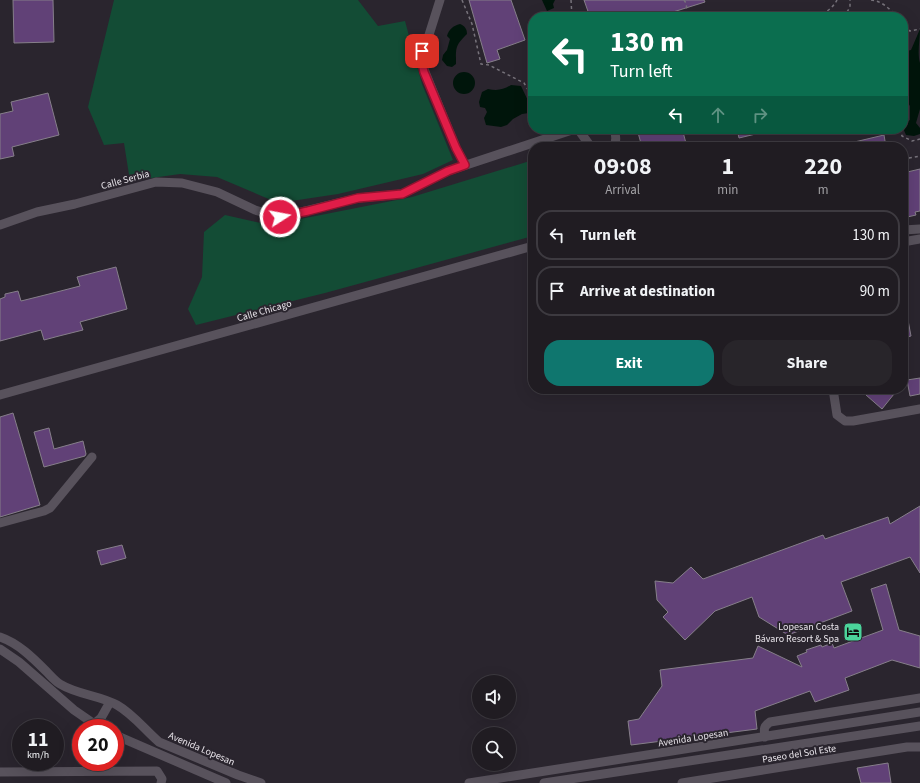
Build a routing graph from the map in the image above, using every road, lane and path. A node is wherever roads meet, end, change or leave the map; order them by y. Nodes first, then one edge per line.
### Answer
1 (440, 0) edge
2 (462, 0) edge
3 (571, 0) edge
4 (684, 0) edge
5 (837, 0) edge
6 (850, 0) edge
7 (871, 0) edge
8 (572, 12) edge
9 (687, 12) edge
10 (826, 12) edge
11 (847, 12) edge
12 (892, 12) edge
13 (920, 29) edge
14 (908, 30) edge
15 (528, 90) edge
16 (561, 134) edge
17 (581, 134) edge
18 (901, 134) edge
19 (920, 139) edge
20 (537, 142) edge
21 (587, 142) edge
22 (528, 145) edge
23 (920, 156) edge
24 (908, 158) edge
25 (465, 165) junction
26 (0, 225) edge
27 (920, 229) edge
28 (908, 230) edge
29 (920, 239) edge
30 (908, 241) edge
31 (528, 247) edge
32 (834, 394) edge
33 (0, 395) edge
34 (920, 409) edge
35 (92, 457) dead end
36 (0, 524) edge
37 (0, 637) edge
38 (0, 649) edge
39 (920, 698) edge
40 (110, 702) junction
41 (867, 707) junction
42 (920, 712) edge
43 (87, 719) edge
44 (100, 719) edge
45 (870, 720) junction
46 (920, 726) edge
47 (765, 737) junction
48 (124, 739) edge
49 (920, 747) edge
50 (0, 772) edge
51 (162, 783) edge
52 (226, 783) edge
53 (261, 783) edge
54 (469, 783) edge
55 (544, 783) edge
56 (682, 783) edge

1 - 25 street
2 - 15 path
3 - 8 path
4 - 9 path
5 - 10 path
6 - 11 path
7 - 12 path
13 - 14 path
16 - 20 street, Calle Serbia
17 - 21 street
18 - 19 path
22 - 25 street, Calle Serbia
23 - 24 path
25 - 26 street, Calle Serbia
27 - 28 street
29 - 30 street
31 - 33 street, Calle Chicago
32 - 34 street
35 - 36 street
37 - 40 street, Avenida Lopesan
38 - 43 street
39 - 41 street
40 - 44 street
40 - 53 street, Avenida Lopesan
41 - 45 street
41 - 47 street
42 - 45 street, Avenida Lopesan
45 - 47 street, Avenida Lopesan
46 - 55 street
47 - 54 street, Avenida Lopesan
48 - 52 street
49 - 56 street, Paseo del Sol Este
50 - 51 street

